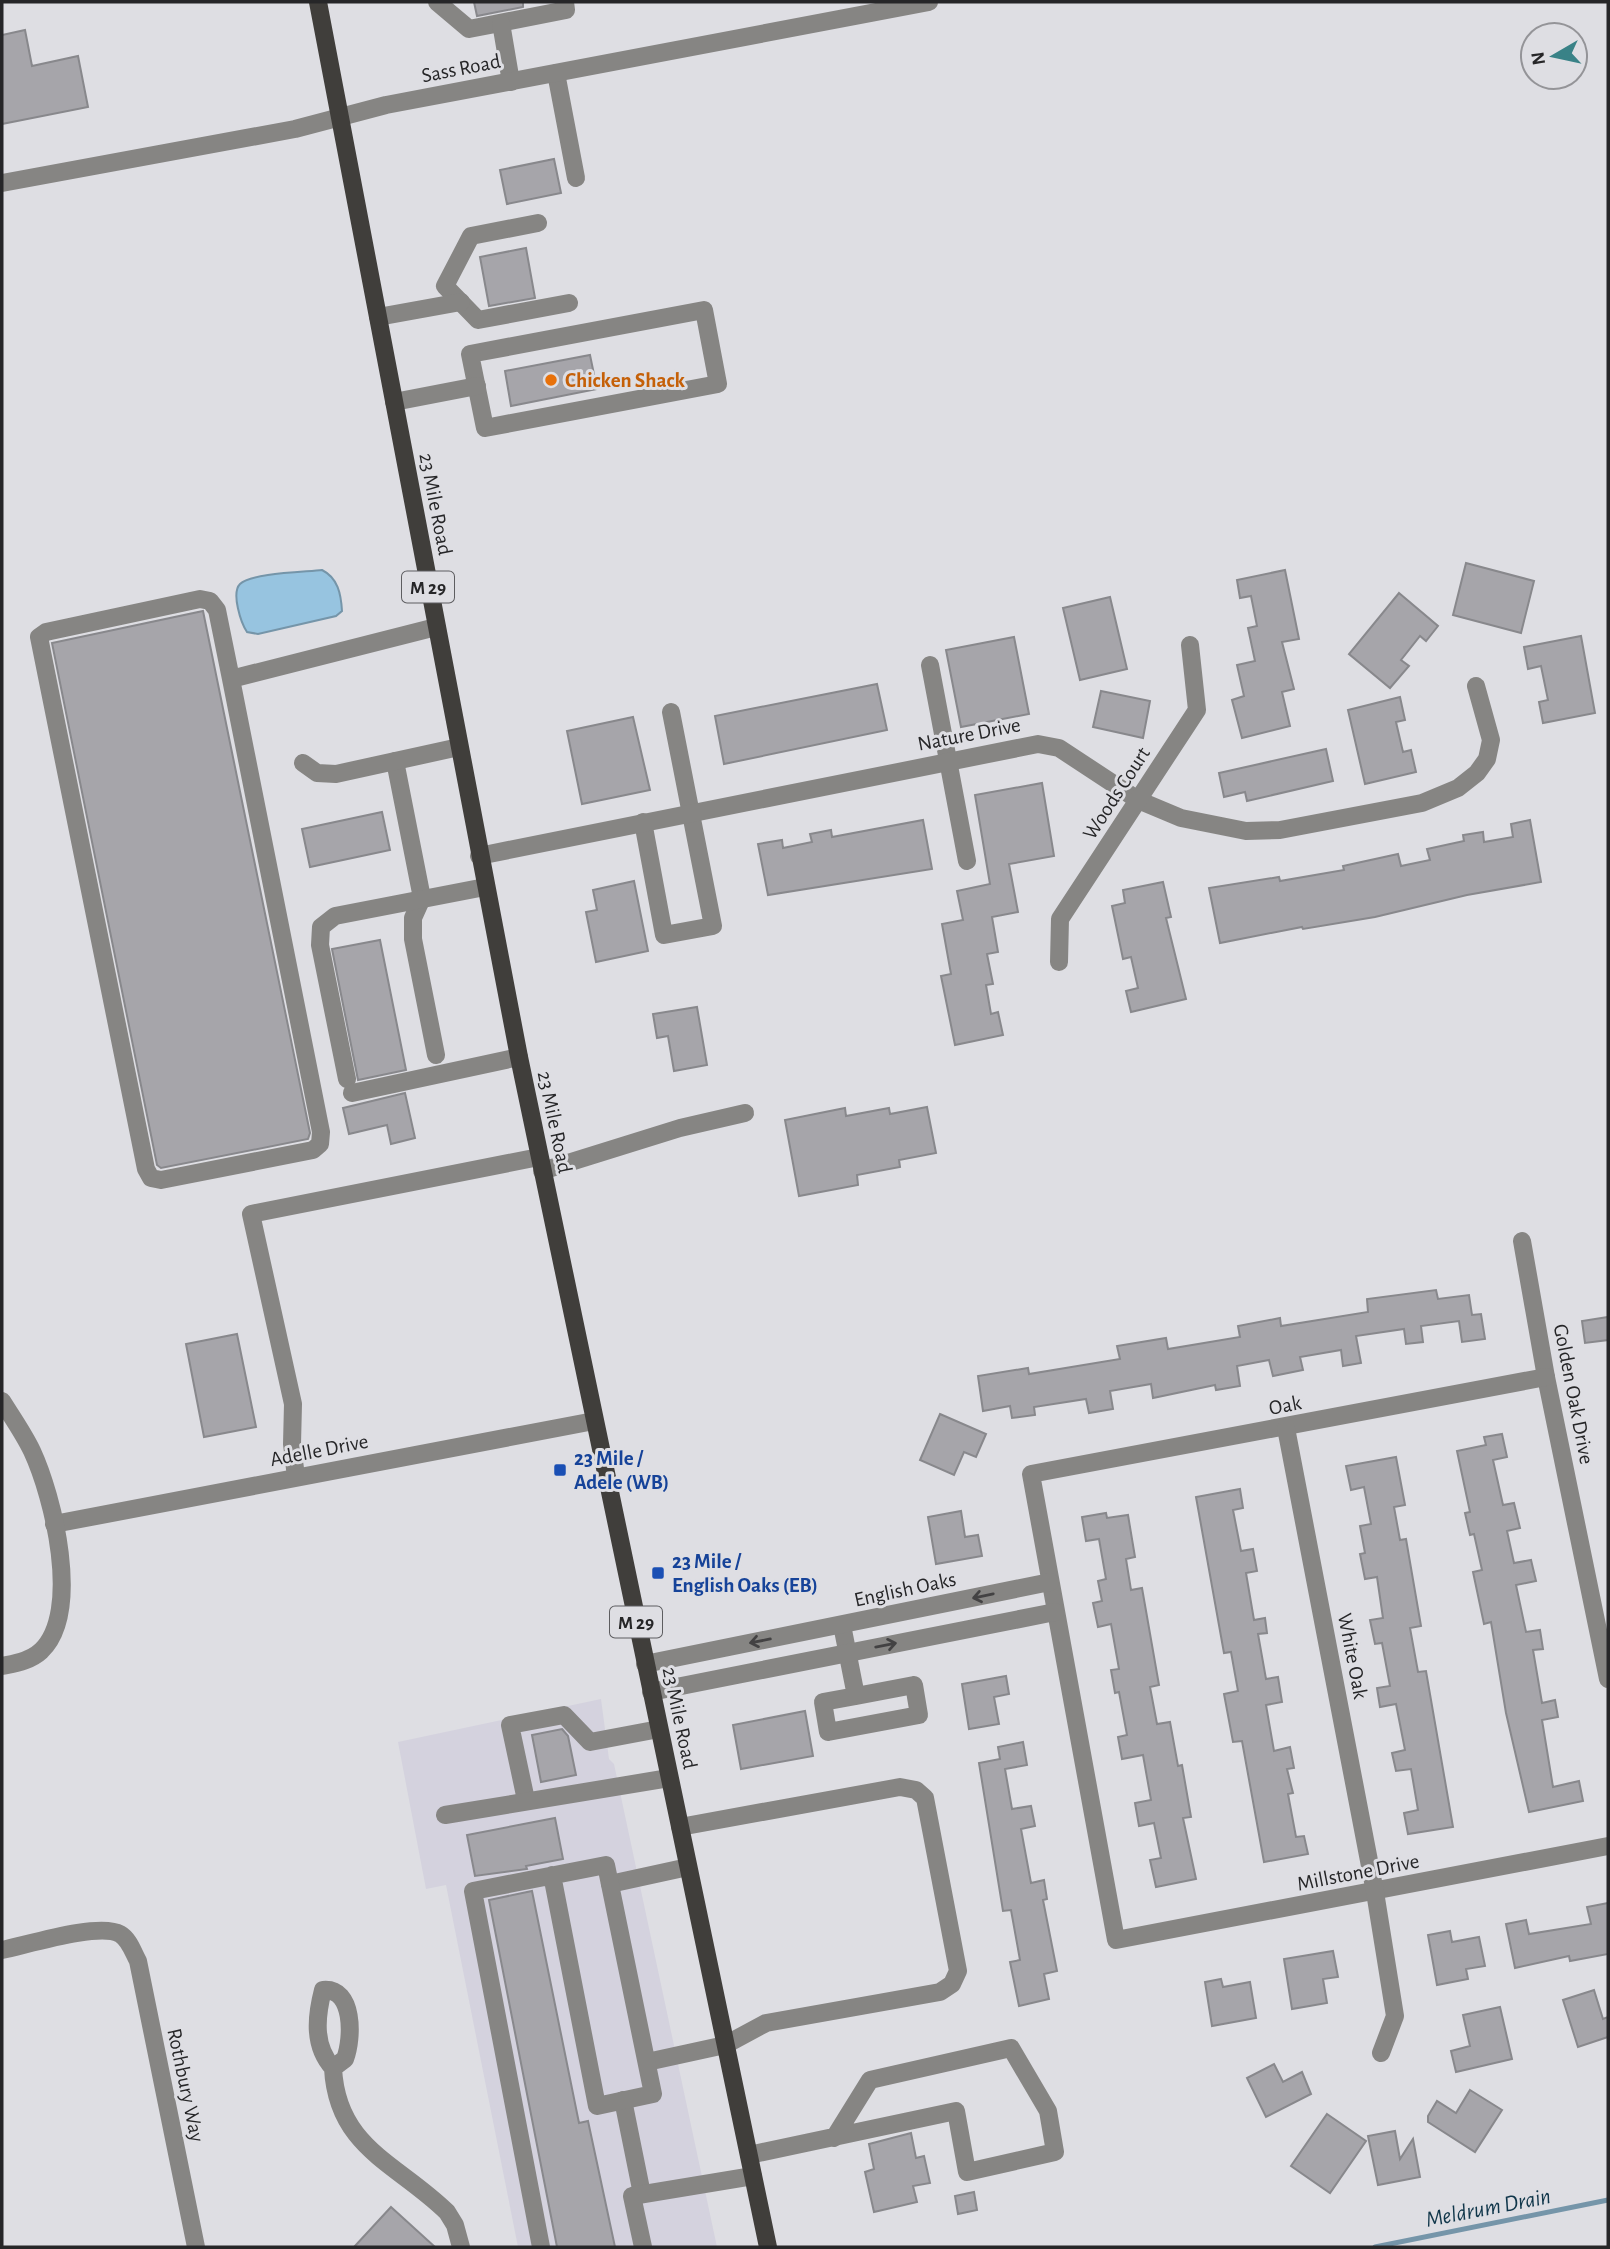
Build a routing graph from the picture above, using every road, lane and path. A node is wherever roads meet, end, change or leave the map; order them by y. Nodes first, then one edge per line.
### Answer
1 (318, 2) edge
2 (437, 2) edge
3 (565, 2) edge
4 (929, 2) edge
5 (501, 23) junction
6 (556, 73) junction
7 (511, 82) junction
8 (340, 118) junction
9 (576, 178) dead end
10 (2, 183) edge
11 (538, 223) dead end
12 (461, 302) junction
13 (569, 303) dead end
14 (378, 317) junction
15 (477, 386) junction
16 (394, 402) junction
17 (436, 627) junction
18 (1190, 645) dead end
19 (930, 665) dead end
20 (231, 679) junction
21 (1476, 686) dead end
22 (671, 712) dead end
23 (459, 747) junction
24 (396, 761) junction
25 (948, 761) junction
26 (303, 763) dead end
27 (1138, 800) junction
28 (692, 814) junction
29 (643, 822) junction
30 (479, 856) junction
31 (967, 861) dead end
32 (485, 887) junction
33 (422, 898) junction
34 (1059, 962) dead end
35 (436, 1055) dead end
36 (519, 1057) junction
37 (745, 1113) dead end
38 (541, 1164) junction
39 (1522, 1241) dead end
40 (1546, 1377) junction
41 (2, 1401) edge
42 (594, 1421) junction
43 (1286, 1428) junction
44 (296, 1477) junction
45 (54, 1524) junction
46 (1050, 1582) junction
47 (1055, 1612) junction
48 (842, 1625) junction
49 (848, 1653) junction
50 (645, 1664) junction
51 (2, 1665) edge
52 (1608, 1679) edge
53 (651, 1692) junction
54 (856, 1696) junction
55 (659, 1729) junction
56 (669, 1778) junction
57 (526, 1800) junction
58 (445, 1815) dead end
59 (680, 1826) junction
60 (1608, 1846) edge
61 (688, 1867) junction
62 (552, 1875) junction
63 (610, 1884) junction
64 (1375, 1892) junction
65 (2, 1950) edge
66 (725, 2045) junction
67 (1381, 2053) dead end
68 (647, 2063) junction
69 (333, 2068) junction
70 (623, 2100) junction
71 (834, 2137) junction
72 (749, 2155) junction
73 (753, 2176) junction
74 (642, 2194) junction
75 (196, 2247) edge
76 (461, 2247) edge
77 (541, 2247) edge
78 (643, 2247) edge
79 (768, 2247) edge

1 - 8 main road, 23 Mile Road / M 29
2 - 5 street
3 - 5 street
4 - 6 street, Sass Road
5 - 7 street
6 - 7 street, Sass Road
6 - 9 street
7 - 8 street, Sass Road
8 - 10 street, Sass Road
8 - 14 main road, 23 Mile Road / M 29
11 - 12 street
12 - 13 street
12 - 14 street
14 - 16 main road, 23 Mile Road / M 29
15 - 15 street
15 - 16 street
16 - 17 main road, 23 Mile Road / M 29
17 - 20 street
17 - 23 main road, 23 Mile Road / M 29
18 - 27 street, Woods Court
19 - 25 street
20 - 20 street
21 - 27 street, Nature Drive
22 - 28 street
23 - 24 street
23 - 30 main road, 23 Mile Road / M 29
24 - 26 street
24 - 33 street
25 - 27 street, Nature Drive
25 - 28 street, Nature Drive
25 - 31 street
27 - 34 street, Woods Court
28 - 29 street, Nature Drive
28 - 29 street
29 - 30 street, Nature Drive
30 - 32 main road, 23 Mile Road / M 29
32 - 33 street
32 - 36 main road, 23 Mile Road / M 29
33 - 35 street
33 - 36 street
36 - 38 main road, 23 Mile Road / M 29
37 - 38 street
38 - 42 main road, 23 Mile Road / M 29
38 - 44 street
39 - 40 street, Golden Oak Drive
40 - 43 street, Oak
40 - 52 street, Golden Oak Drive
41 - 45 street
42 - 44 street, Adelle Drive
42 - 50 main road, 23 Mile Road / M 29
43 - 46 street, Oak
43 - 64 street, White Oak
44 - 45 street, Adelle Drive
45 - 51 street
46 - 47 street
46 -> 48 street, English Oaks
49 -> 47 street
47 - 64 street, Millstone Drive
48 - 49 street
48 -> 50 street, English Oaks
49 - 53 street
49 - 54 street
50 - 53 main road, 23 Mile Road / M 29
53 - 55 main road, 23 Mile Road / M 29
54 - 54 street
55 - 56 main road, 23 Mile Road / M 29
55 - 57 street
56 - 57 street
56 - 59 main road, 23 Mile Road / M 29
57 - 58 street
59 - 61 main road, 23 Mile Road / M 29
59 - 66 street
60 - 64 street, Millstone Drive
61 - 63 street
61 - 66 main road, 23 Mile Road / M 29
62 - 63 street
62 - 70 street
62 - 77 street
63 - 68 street
64 - 67 street, White Oak
65 - 75 street, Rothbury Way
66 - 68 street
66 - 72 main road, 23 Mile Road / M 29
68 - 70 street
69 - 69 street
69 - 76 street
70 - 74 street
71 - 71 street
71 - 72 street
72 - 73 main road, 23 Mile Road / M 29
73 - 74 street
73 - 79 main road, 23 Mile Road / M 29
74 - 78 street

